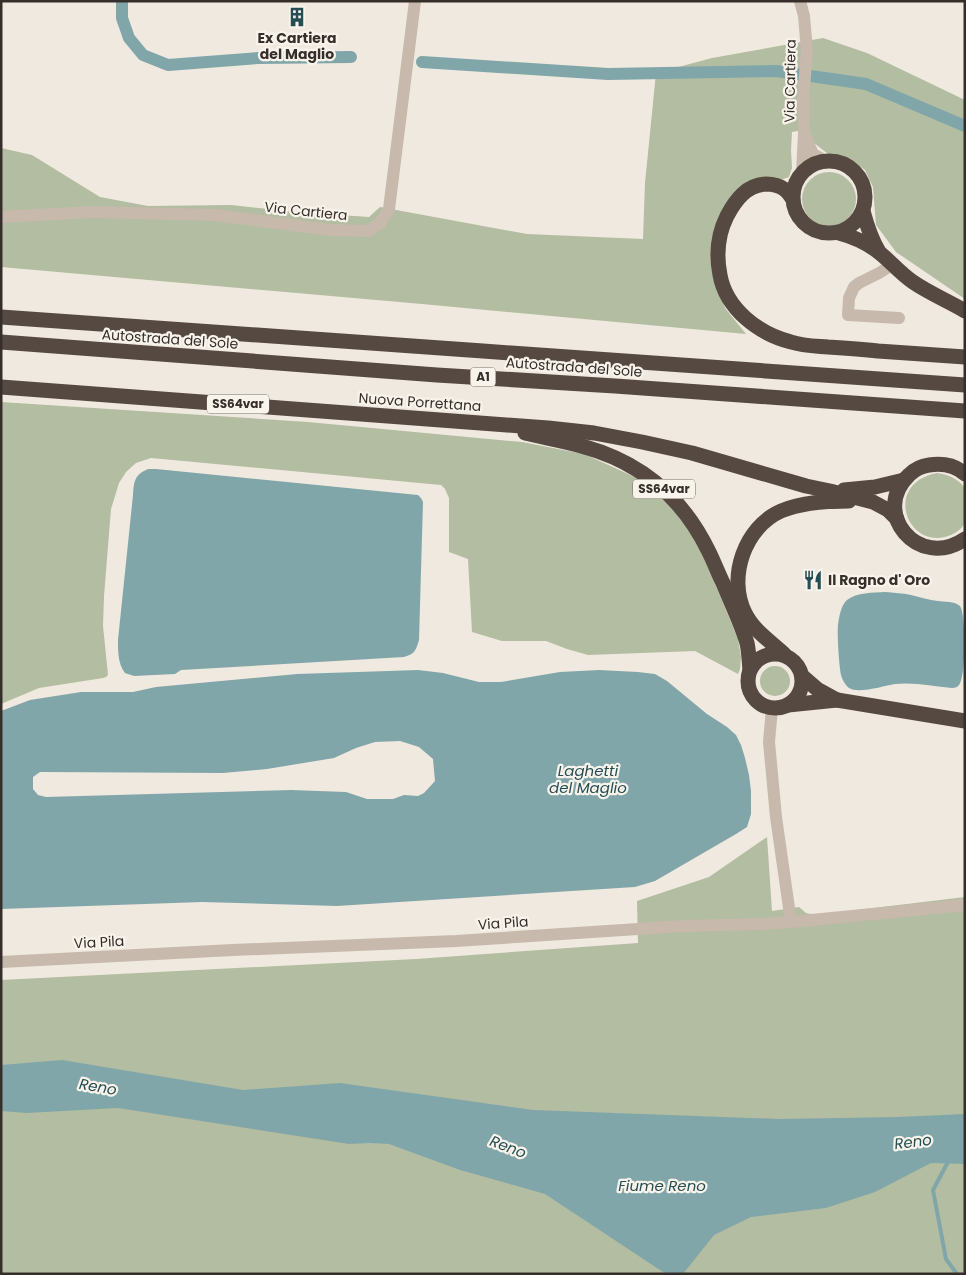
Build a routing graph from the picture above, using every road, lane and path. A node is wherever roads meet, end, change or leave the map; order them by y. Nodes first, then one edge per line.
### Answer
1 (415, 1) edge
2 (800, 1) edge
3 (804, 133) junction
4 (826, 161) junction
5 (802, 173) junction
6 (792, 198) junction
7 (863, 211) junction
8 (1, 217) edge
9 (839, 233) junction
10 (880, 253) junction
11 (892, 265) junction
12 (965, 310) edge
13 (1, 317) edge
14 (899, 318) dead end
15 (1, 342) edge
16 (965, 358) edge
17 (965, 385) edge
18 (1, 387) edge
19 (965, 411) edge
20 (475, 422) junction
21 (965, 474) edge
22 (904, 480) junction
23 (830, 491) junction
24 (873, 502) junction
25 (897, 519) junction
26 (965, 539) edge
27 (784, 654) junction
28 (750, 670) junction
29 (802, 676) junction
30 (836, 700) junction
31 (788, 705) junction
32 (772, 708) junction
33 (965, 721) edge
34 (965, 905) edge
35 (792, 922) junction
36 (1, 962) edge

1 - 8 street, Via Cartiera
2 - 3 street, Via Cartiera
3 - 4 street, Via Cartiera
3 - 5 street, Via Cartiera
4 - 5 highway
4 - 7 highway
5 - 6 highway
6 - 9 highway
6 - 16 highway
7 - 9 highway
7 - 10 highway
9 - 10 highway
10 - 11 highway
11 - 12 highway
11 - 14 street
13 - 17 highway, Autostrada del Sole / A1
15 - 19 highway, Autostrada del Sole / A1
18 - 20 highway, Nuova Porrettana / SS64var
20 - 23 highway, Nuova Porrettana / SS64var
20 - 28 highway, SS64var
21 - 22 highway, SS64var
22 - 23 highway, SS64var
22 - 25 highway
23 - 24 highway
24 - 25 highway
24 - 27 highway
25 - 26 highway
27 - 28 highway
27 - 29 highway
28 - 32 highway, SS64var
29 - 30 highway
29 - 31 highway
30 - 31 highway
30 - 33 highway
31 - 32 highway
32 - 35 street
34 - 35 street, Via Pila
35 - 36 street, Via Pila

